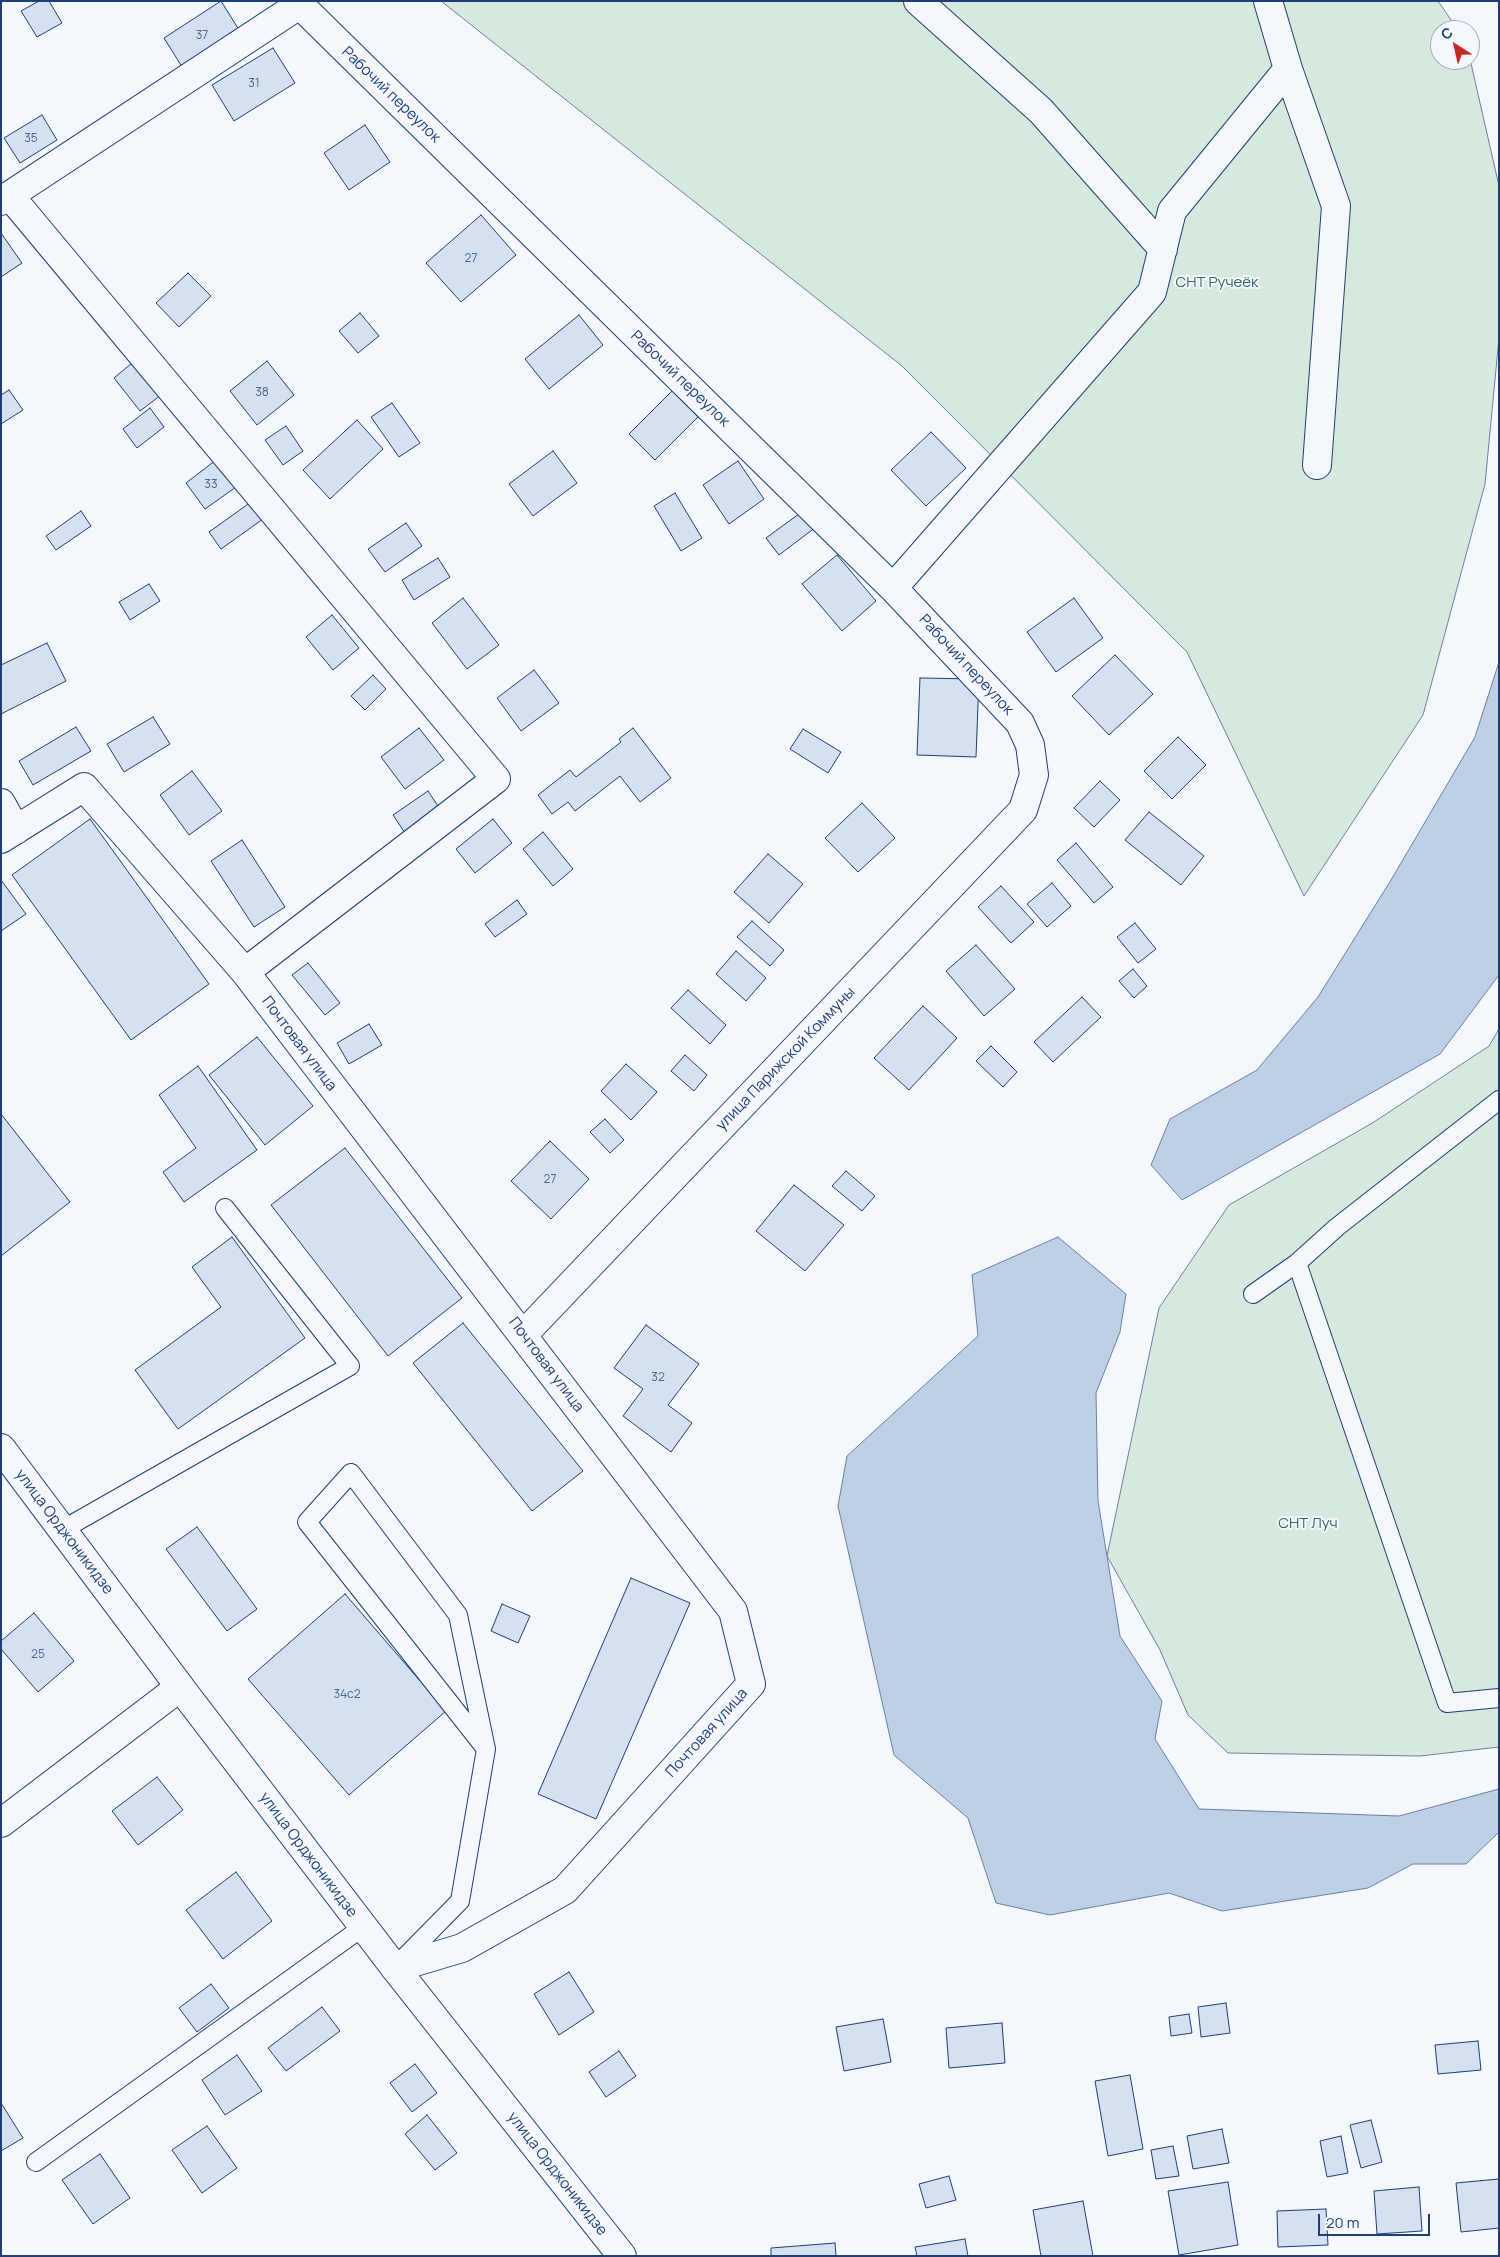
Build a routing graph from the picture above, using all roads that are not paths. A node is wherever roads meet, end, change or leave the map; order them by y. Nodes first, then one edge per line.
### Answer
1 (918, 1) edge
2 (1268, 1) edge
3 (298, 3) edge
4 (1288, 69) junction
5 (6, 198) edge
6 (1163, 249) junction
7 (1317, 464) dead end
8 (893, 588) junction
9 (1034, 775) joint
10 (1, 803) edge
11 (9, 834) edge
12 (245, 972) junction
13 (1499, 1100) edge
14 (225, 1208) dead end
15 (1297, 1263) junction
16 (1253, 1294) dead end
17 (523, 1335) junction
18 (1, 1448) edge
19 (62, 1530) junction
20 (180, 1687) junction
21 (1499, 1698) edge
22 (486, 1749) junction
23 (1, 1823) edge
24 (363, 1927) junction
25 (394, 1968) junction
26 (36, 2162) dead end
27 (622, 2256) edge

1 - 6 street
2 - 4 street
3 - 5 street
3 - 8 street, Рабочий переулок
4 - 6 street
4 - 7 street
5 - 12 street
6 - 8 street
8 - 9 street, Рабочий переулок
9 - 17 street, улица Парижской Коммуны
10 - 11 street, Почтовая улица
11 - 12 street, Почтовая улица
12 - 17 street, Почтовая улица
13 - 15 lane
14 - 19 lane
15 - 16 lane
15 - 21 lane
17 - 25 street, Почтовая улица
18 - 19 street, улица Орджоникидзе
19 - 20 street, улица Орджоникидзе
20 - 23 street
20 - 24 street, улица Орджоникидзе
22 - 22 lane
22 - 25 lane
24 - 25 street, улица Орджоникидзе
24 - 26 lane
25 - 27 street, улица Орджоникидзе

